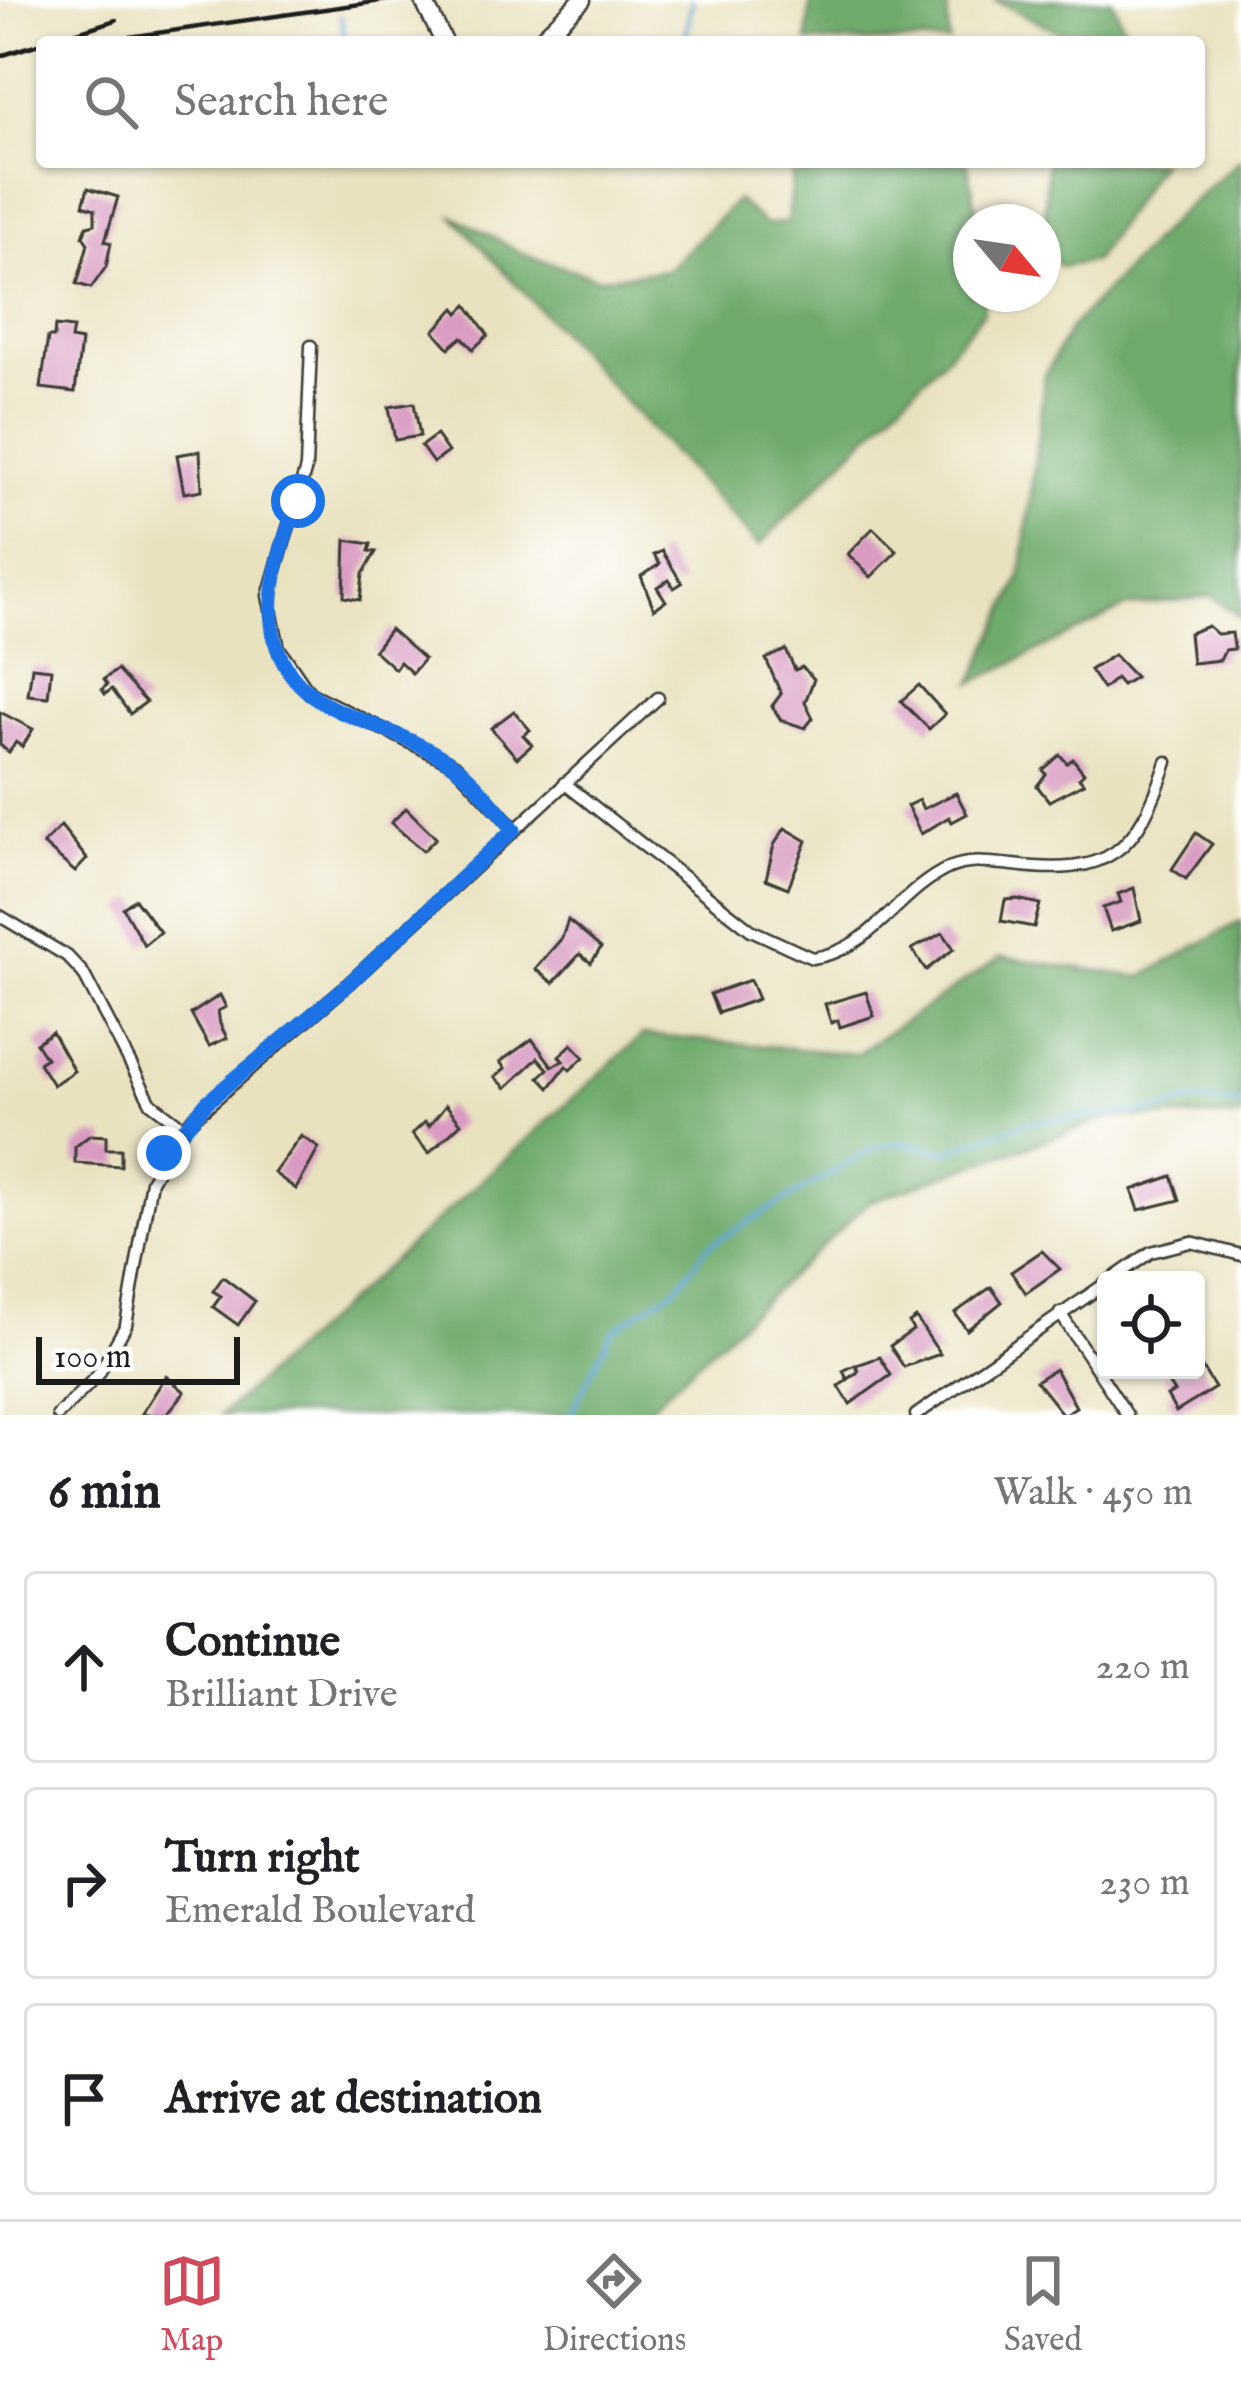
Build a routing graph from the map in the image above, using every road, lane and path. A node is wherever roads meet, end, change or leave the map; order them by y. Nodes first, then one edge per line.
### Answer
1 (424, 0) edge
2 (582, 0) edge
3 (442, 36) edge
4 (544, 36) edge
5 (311, 346) dead end
6 (658, 698) dead end
7 (1167, 761) dead end
8 (564, 783) junction
9 (514, 829) junction
10 (0, 916) edge
11 (183, 1127) junction
12 (1241, 1255) edge
13 (1060, 1313) junction
14 (58, 1415) edge
15 (916, 1415) edge
16 (1127, 1415) edge

1 - 3 street
2 - 4 street
5 - 9 street
6 - 8 street
7 - 8 street
8 - 9 street
9 - 11 street
10 - 11 street
11 - 14 street
12 - 13 street
13 - 15 street
13 - 16 street

